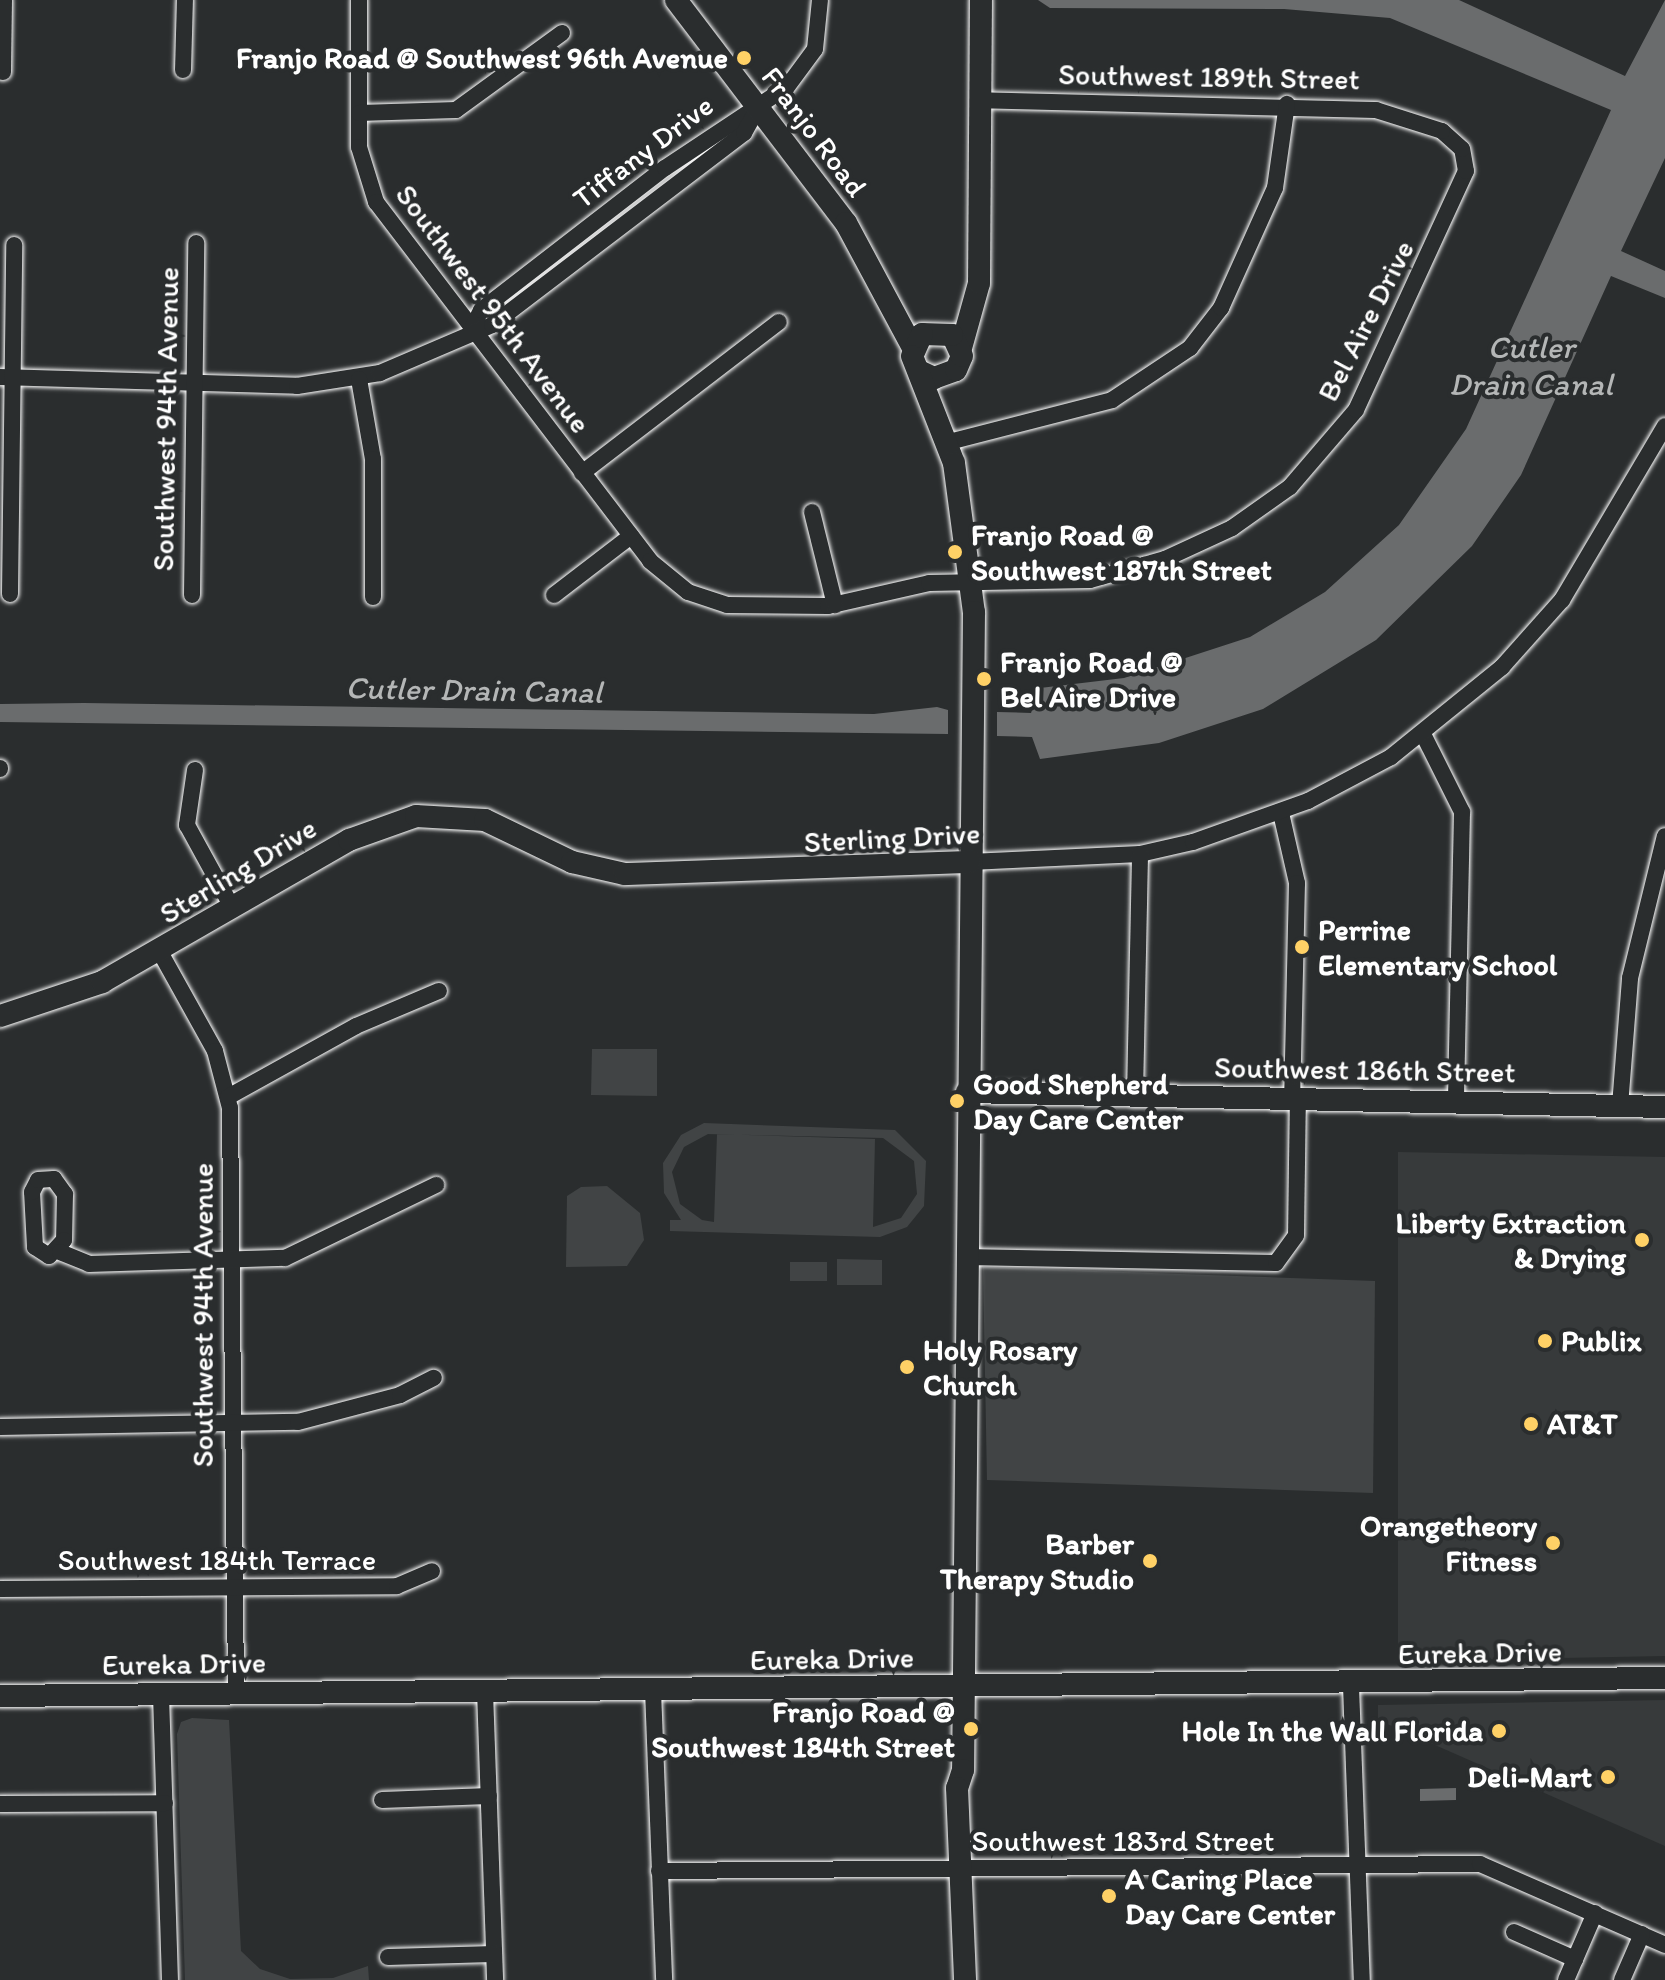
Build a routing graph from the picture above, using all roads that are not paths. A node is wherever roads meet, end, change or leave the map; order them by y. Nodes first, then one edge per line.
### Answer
1 (4, 0) edge
2 (185, 0) edge
3 (359, 0) edge
4 (676, 0) edge
5 (820, 0) edge
6 (981, 0) edge
7 (562, 33) dead end
8 (183, 70) dead end
9 (3, 72) dead end
10 (979, 100) junction
11 (1287, 104) junction
12 (758, 108) junction
13 (359, 113) junction
14 (1466, 161) joint
15 (196, 243) dead end
16 (14, 245) dead end
17 (895, 306) junction
18 (779, 322) dead end
19 (471, 330) junction
20 (945, 336) junction
21 (913, 348) junction
22 (919, 371) junction
23 (950, 375) junction
24 (6, 378) edge
25 (359, 379) junction
26 (194, 384) junction
27 (941, 415) junction
28 (1665, 426) edge
29 (949, 442) junction
30 (582, 473) junction
31 (812, 512) dead end
32 (631, 536) junction
33 (972, 582) junction
34 (10, 594) dead end
35 (192, 595) dead end
36 (554, 595) dead end
37 (373, 597) dead end
38 (835, 605) junction
39 (1424, 736) junction
40 (195, 770) dead end
41 (1281, 813) junction
42 (1665, 836) edge
43 (1140, 854) junction
44 (970, 862) junction
45 (233, 909) junction
46 (160, 952) junction
47 (439, 991) dead end
48 (0, 1016) edge
49 (967, 1092) junction
50 (1135, 1095) junction
51 (228, 1097) junction
52 (1295, 1098) junction
53 (1456, 1103) junction
54 (1620, 1106) junction
55 (1665, 1107) edge
56 (436, 1185) dead end
57 (60, 1252) dead end
58 (966, 1257) junction
59 (229, 1262) junction
60 (434, 1378) dead end
61 (231, 1425) junction
62 (0, 1427) edge
63 (432, 1571) dead end
64 (233, 1588) junction
65 (0, 1589) edge
66 (1665, 1678) edge
67 (1351, 1686) junction
68 (959, 1687) junction
69 (653, 1690) junction
70 (485, 1691) junction
71 (236, 1694) junction
72 (161, 1695) junction
73 (0, 1696) edge
74 (489, 1796) junction
75 (382, 1800) dead end
76 (165, 1803) junction
77 (0, 1804) edge
78 (1358, 1867) junction
79 (659, 1871) junction
80 (966, 1871) junction
81 (1595, 1913) junction
82 (1514, 1932) dead end
83 (1642, 1934) junction
84 (1665, 1945) edge
85 (494, 1954) junction
86 (388, 1957) dead end
87 (1575, 1959) junction
88 (170, 1980) edge
89 (495, 1980) edge
90 (664, 1980) edge
91 (965, 1980) edge
92 (978, 1980) edge
93 (1362, 1980) edge
94 (1566, 1980) edge
95 (1622, 1980) edge

1 - 9 street
2 - 8 street
3 - 13 street, Southwest 95th Avenue
4 - 12 street, Franjo Road
5 - 12 street, Tiffany Drive
6 - 10 street
7 - 13 street
10 - 11 street, Southwest 189th Street
10 - 20 street
11 - 14 street, Southwest 189th Street
11 - 29 street
12 - 17 street, Franjo Road
12 - 19 street, Tiffany Drive
13 - 19 street, Southwest 95th Avenue
14 - 33 street, Bel Aire Drive
15 - 26 street, Southwest 94th Avenue
16 - 24 street
17 - 20 street, Franjo Road
17 - 21 street, Franjo Road
18 - 30 street
19 - 25 street, Tiffany Drive
19 - 30 street, Southwest 95th Avenue
20 - 21 street
20 - 23 street
21 - 22 street, Franjo Road
22 - 23 street
22 - 27 street, Franjo Road
23 - 27 street
24 - 26 street, Tiffany Drive
24 - 34 street
25 - 26 street, Tiffany Drive
25 - 37 street
26 - 35 street, Southwest 94th Avenue
27 - 29 street, Franjo Road
28 - 39 street, Sterling Drive
29 - 33 street, Franjo Road
30 - 32 street, Southwest 95th Avenue
31 - 38 street
32 - 36 street
32 - 38 street, Southwest 95th Avenue
33 - 38 street, Bel Aire Drive
33 - 44 street, Franjo Road
39 - 41 street, Sterling Drive
39 - 53 street
40 - 45 street
41 - 43 street, Sterling Drive
41 - 52 street
42 - 54 street
43 - 44 street, Sterling Drive
43 - 50 street
44 - 45 street, Sterling Drive
44 - 49 street, Franjo Road
45 - 46 street, Sterling Drive
46 - 48 street, Sterling Drive
46 - 51 street, Southwest 94th Avenue
47 - 51 street
49 - 50 street, Southwest 186th Street
49 - 58 street, Franjo Road
50 - 52 street, Southwest 186th Street
51 - 59 street, Southwest 94th Avenue
52 - 53 street, Southwest 186th Street
52 - 58 street
53 - 54 street, Southwest 186th Street
54 - 55 street, Southwest 186th Street
56 - 59 street
57 - 59 street
58 - 68 street, Franjo Road
59 - 61 street, Southwest 94th Avenue
60 - 61 street
61 - 62 street
61 - 64 street, Southwest 94th Avenue
63 - 64 street, Southwest 184th Terrace
64 - 65 street, Southwest 184th Terrace
64 - 71 street, Southwest 94th Avenue
66 - 67 street, Eureka Drive
67 - 68 street, Eureka Drive
67 - 78 street
68 - 69 street, Eureka Drive
68 - 80 street, Franjo Road
69 - 70 street, Eureka Drive
69 - 79 street
70 - 71 street, Eureka Drive
70 - 74 street
71 - 72 street, Eureka Drive
72 - 73 street, Eureka Drive
72 - 76 street
74 - 75 street
74 - 85 street
76 - 77 street
76 - 88 street
78 - 80 street, Southwest 183rd Street
78 - 81 street, Southwest 183rd Street
78 - 93 street
79 - 80 street, Southwest 183rd Street
79 - 90 street
80 - 91 street
80 - 92 street
81 - 83 street, Southwest 183rd Street
81 - 87 street
82 - 87 street
83 - 84 street, Southwest 183rd Street
83 - 95 street
85 - 86 street
85 - 89 street
87 - 94 street

